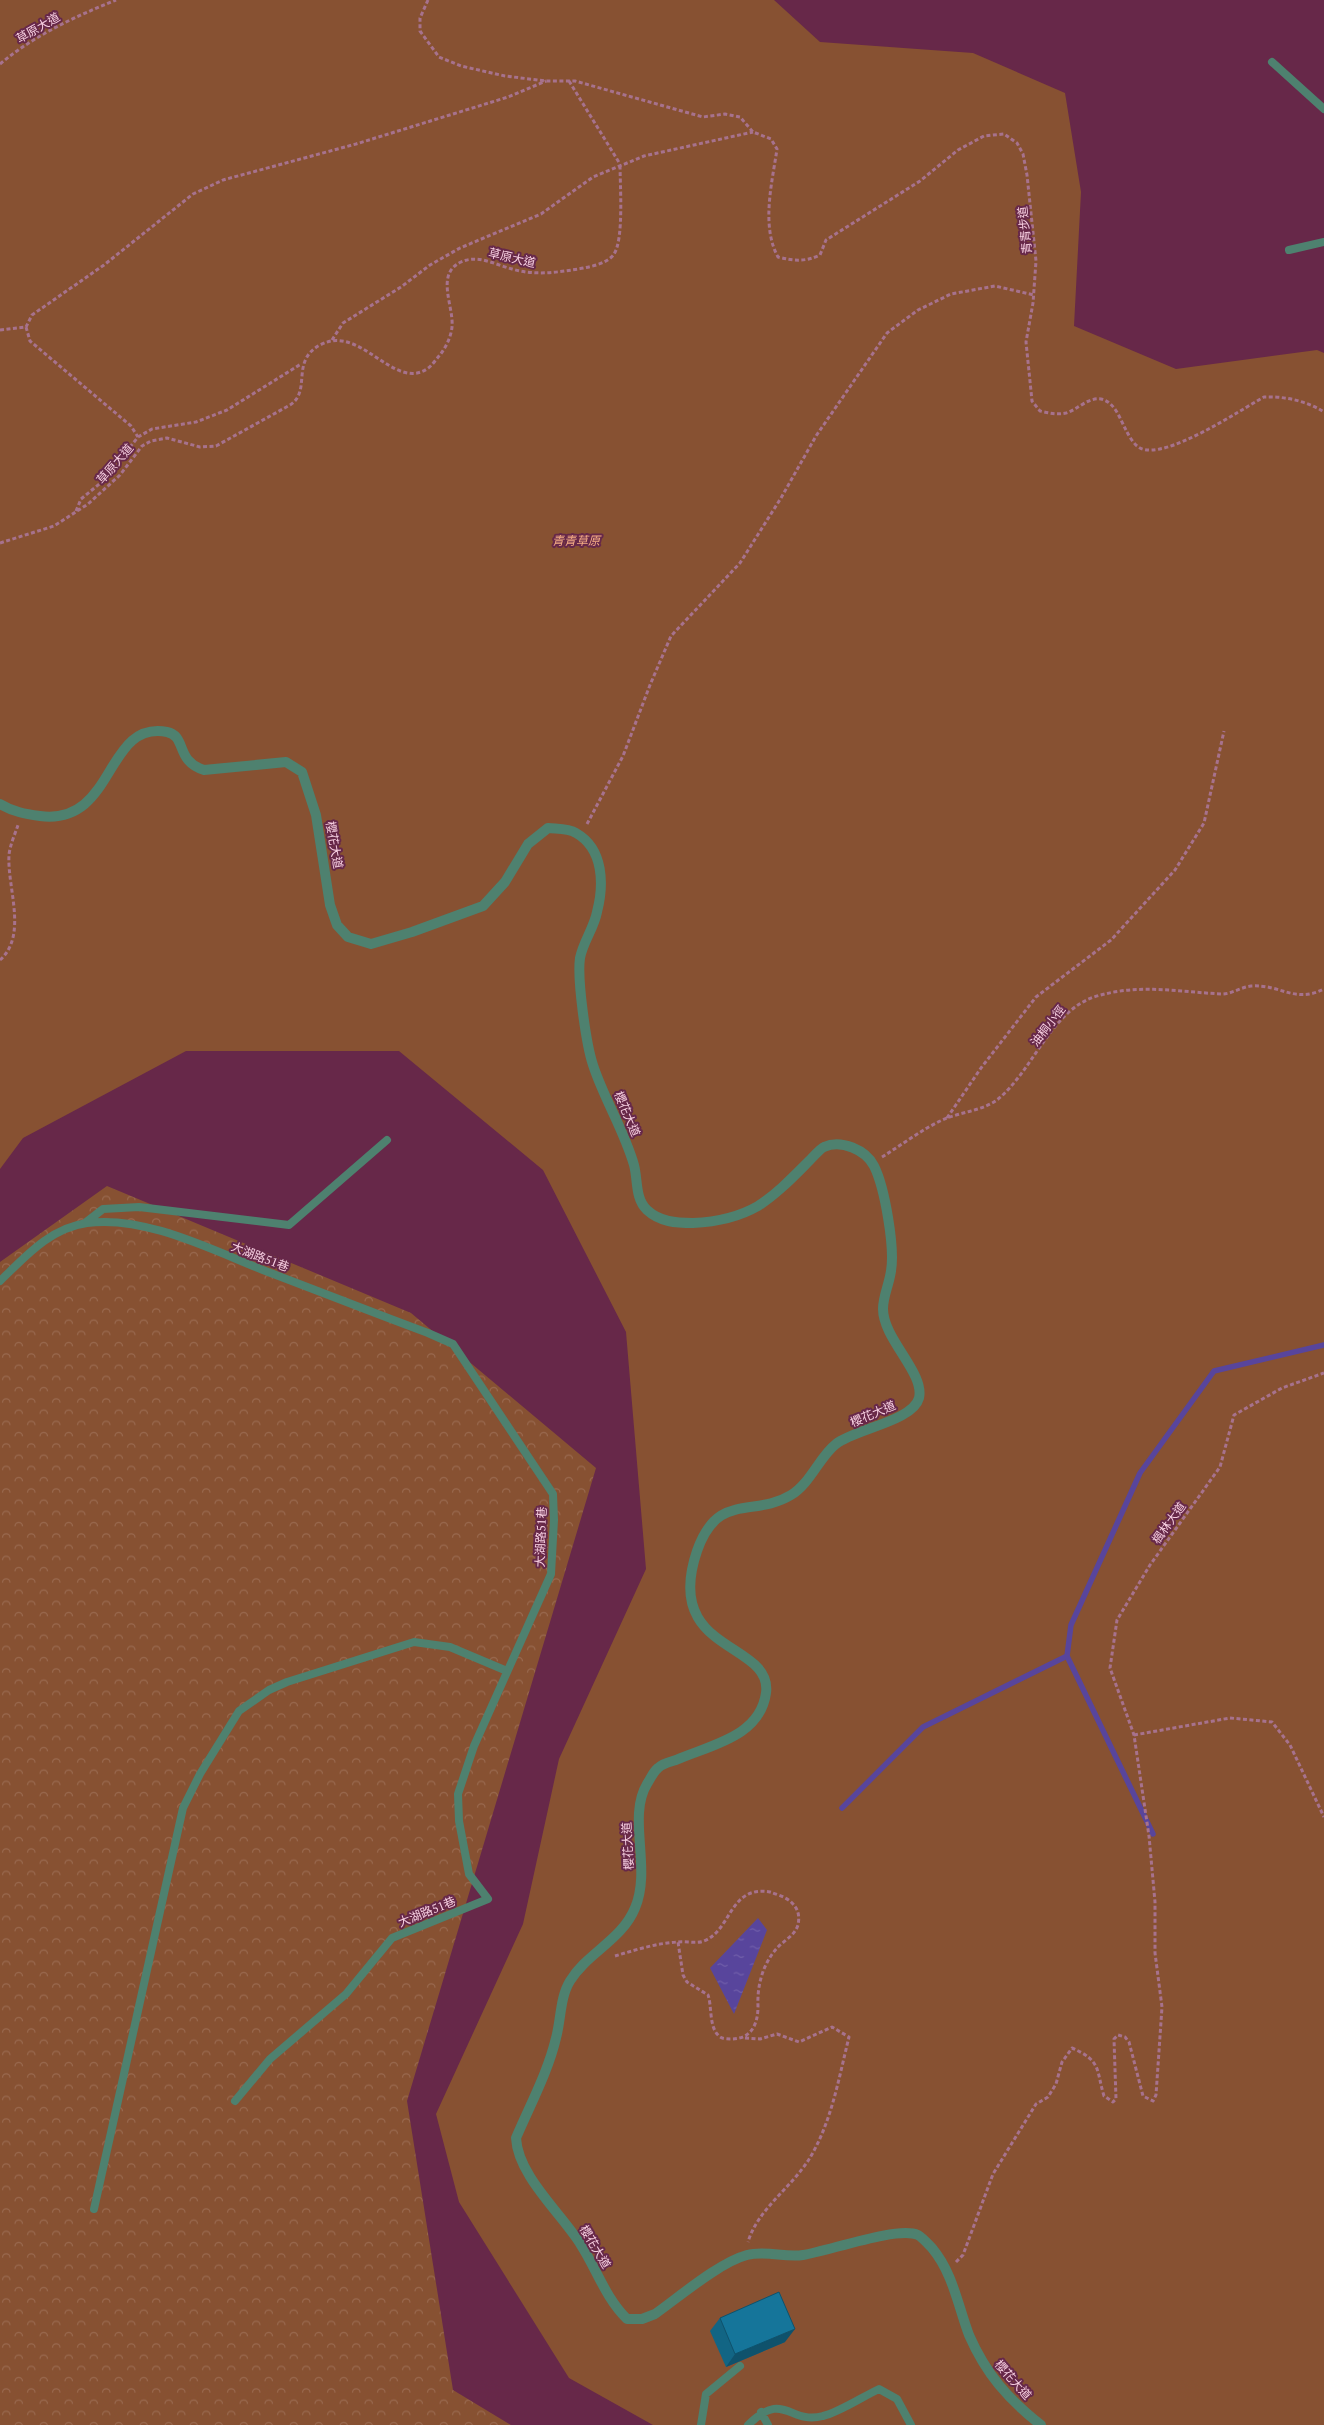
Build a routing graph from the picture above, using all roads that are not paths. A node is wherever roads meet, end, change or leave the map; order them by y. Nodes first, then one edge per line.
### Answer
1 (1272, 62) dead end
2 (1324, 109) edge
3 (1324, 242) edge
4 (1289, 250) dead end
5 (0, 804) edge
6 (387, 1140) dead end
7 (85, 1223) junction
8 (0, 1281) edge
9 (507, 1670) junction
10 (235, 2101) dead end
11 (94, 2209) dead end
12 (740, 2366) edge
13 (761, 2412) junction
14 (702, 2425) edge
15 (748, 2425) edge
16 (768, 2425) edge
17 (911, 2425) edge
18 (1041, 2425) edge

1 - 2 lane
3 - 4 lane
5 - 18 street, 櫻花大道
6 - 7 lane
7 - 8 lane, 大湖路51巷
7 - 9 lane, 大湖路51巷
9 - 10 lane, 大湖路51巷
9 - 11 lane
12 - 14 lane
13 - 15 lane
13 - 16 lane
13 - 17 lane

